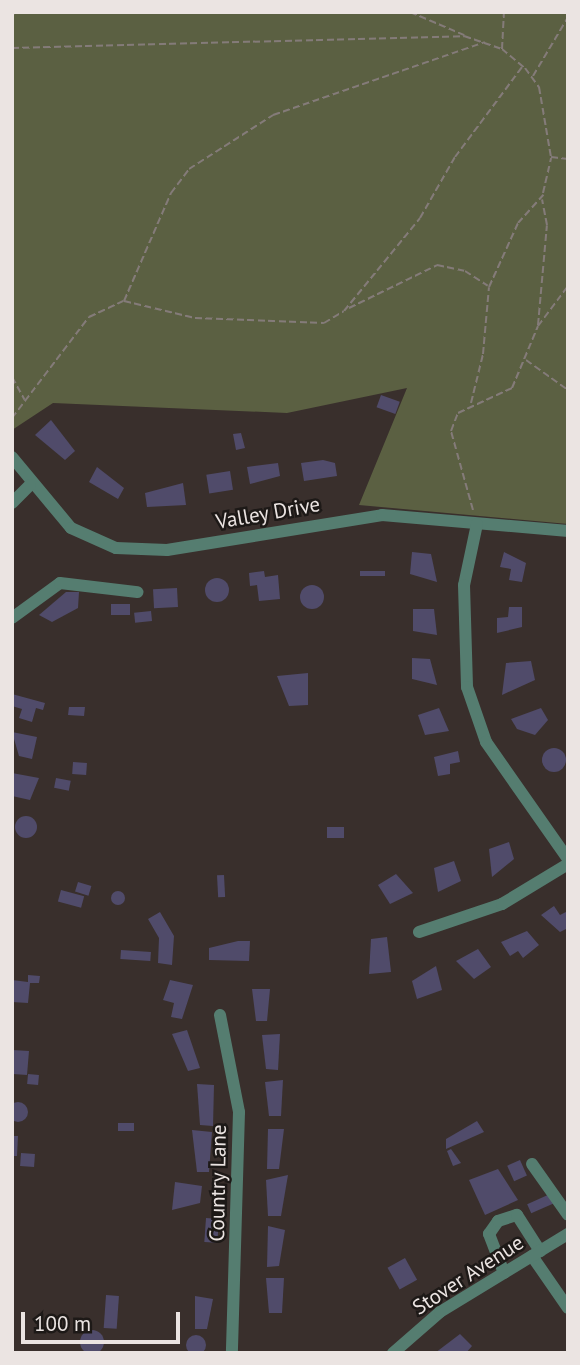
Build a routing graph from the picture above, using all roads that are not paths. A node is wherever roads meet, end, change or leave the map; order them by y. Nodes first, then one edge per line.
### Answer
1 (12, 457) edge
2 (30, 485) junction
3 (12, 503) edge
4 (477, 524) junction
5 (568, 531) edge
6 (137, 592) dead end
7 (12, 618) edge
8 (568, 862) edge
9 (419, 932) dead end
10 (220, 1015) dead end
11 (532, 1164) dead end
12 (568, 1214) edge
13 (568, 1234) edge
14 (536, 1254) junction
15 (504, 1273) junction
16 (568, 1308) edge
17 (232, 1353) edge
18 (393, 1353) edge

1 - 2 street, Valley Drive
2 - 3 street
2 - 4 street, Valley Drive
4 - 5 street, Valley Drive
4 - 8 street
6 - 7 street
8 - 9 street
10 - 17 street, Country Lane
11 - 12 street
13 - 14 street, Stover Avenue
14 - 15 street, Stover Avenue
14 - 15 street
14 - 16 street
15 - 18 street, Stover Avenue

